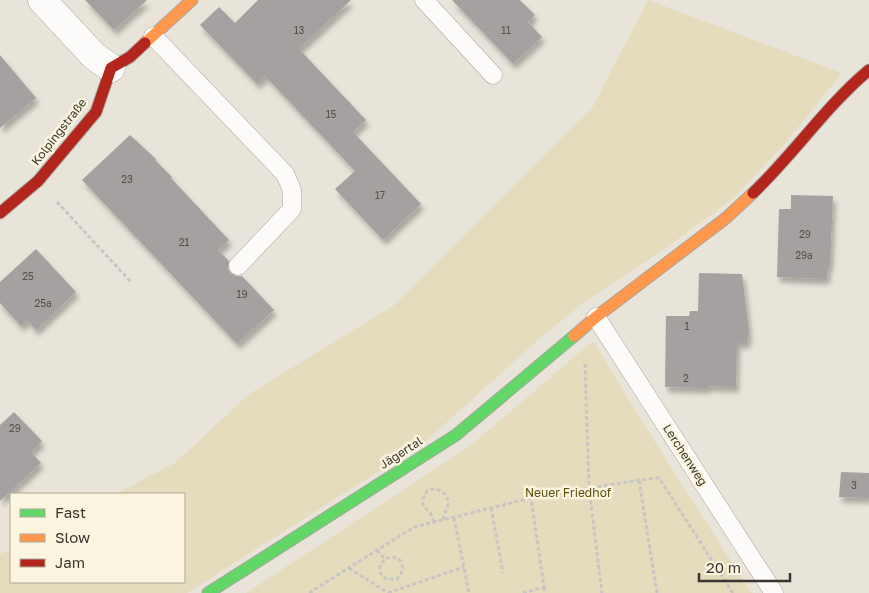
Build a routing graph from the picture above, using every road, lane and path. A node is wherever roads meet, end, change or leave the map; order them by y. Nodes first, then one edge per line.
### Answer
1 (42, 0) edge
2 (192, 0) edge
3 (424, 0) edge
4 (153, 36) junction
5 (111, 68) junction
6 (869, 70) edge
7 (493, 75) dead end
8 (38, 181) junction
9 (0, 213) edge
10 (238, 266) dead end
11 (131, 282) dead end
12 (590, 323) junction
13 (639, 480) junction
14 (589, 488) junction
15 (531, 498) junction
16 (491, 508) junction
17 (454, 517) junction
18 (442, 520) junction
19 (434, 522) junction
20 (377, 550) junction
21 (385, 559) junction
22 (464, 567) junction
23 (349, 568) junction
24 (503, 573) dead end
25 (544, 587) junction
26 (208, 593) edge
27 (311, 593) edge
28 (388, 593) edge
29 (469, 593) edge
30 (522, 593) edge
31 (545, 593) edge
32 (602, 593) edge
33 (658, 593) edge
34 (733, 593) edge
35 (774, 593) edge

1 - 5 street
2 - 4 street
3 - 7 lane
4 - 5 street
4 - 10 lane
5 - 8 street, Kolpingstraße
6 - 12 street, Jägertal
8 - 9 street, Kolpingstraße
8 - 11 path
12 - 14 path
12 - 26 street, Jägertal
12 - 35 lane, Lerchenweg
13 - 14 path
13 - 33 path
13 - 34 path
14 - 15 path
14 - 32 path
15 - 16 path
15 - 25 path
16 - 17 path
16 - 24 path
17 - 18 path
17 - 22 path
18 - 19 path
18 - 19 path
19 - 20 path
20 - 21 path
20 - 23 path
21 - 21 path
22 - 28 path
22 - 29 path
23 - 27 path
23 - 28 path
25 - 30 path
25 - 31 path

